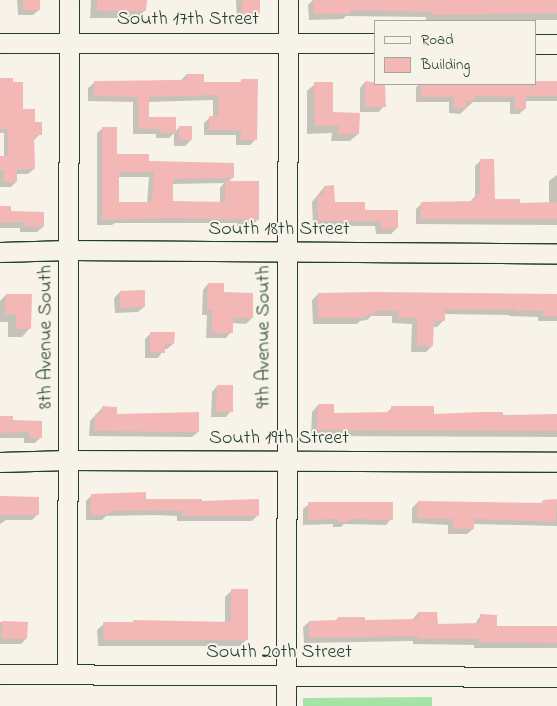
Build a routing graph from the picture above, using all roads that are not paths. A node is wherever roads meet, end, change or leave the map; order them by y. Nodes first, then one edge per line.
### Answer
1 (69, 0) edge
2 (288, 0) edge
3 (69, 41) junction
4 (0, 42) edge
5 (288, 43) junction
6 (374, 43) edge
7 (537, 44) edge
8 (557, 44) edge
9 (69, 250) junction
10 (0, 252) edge
11 (287, 252) junction
12 (557, 253) edge
13 (68, 460) junction
14 (287, 461) junction
15 (0, 462) edge
16 (557, 462) edge
17 (0, 674) edge
18 (67, 674) junction
19 (286, 674) junction
20 (557, 676) edge
21 (286, 706) edge

1 - 3 street, 8th Avenue South
2 - 5 street, 9th Avenue South
3 - 4 street, South 17th Street
3 - 5 street, South 17th Street
3 - 9 street, 8th Avenue South
5 - 6 street, South 17th Street
5 - 11 street, 9th Avenue South
7 - 8 street
9 - 10 street, South 18th Street
9 - 11 street, South 18th Street
9 - 13 street, 8th Avenue South
11 - 12 street, South 18th Street
11 - 14 street, 9th Avenue South
13 - 14 street, South 19th Street
13 - 15 street, South 19th Street
13 - 18 street, 8th Avenue South
14 - 16 street, South 19th Street
14 - 19 street, 9th Avenue South
17 - 18 street, South 20th Street
18 - 19 street, South 20th Street
19 - 20 street, South 20th Street
19 - 21 street, 9th Avenue South

